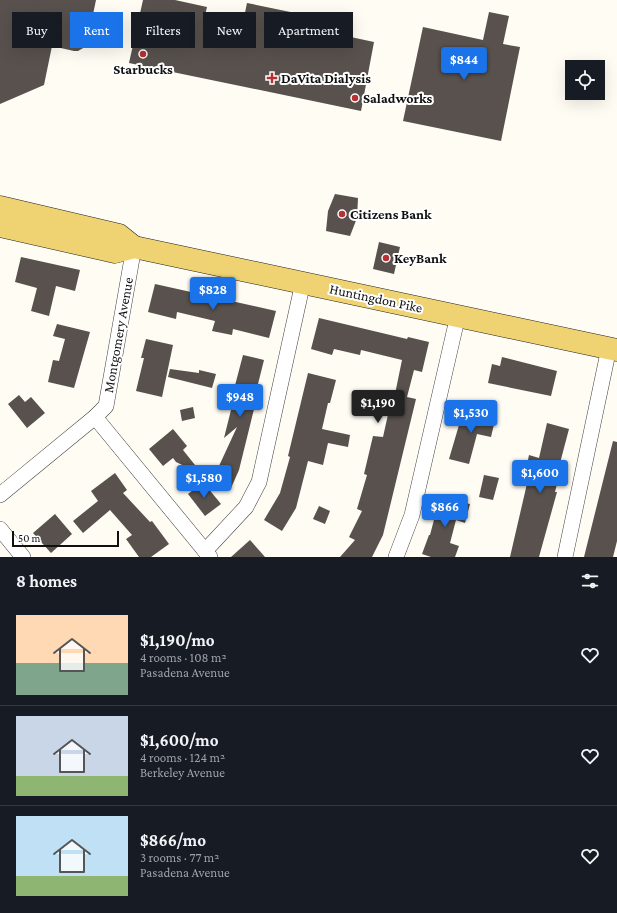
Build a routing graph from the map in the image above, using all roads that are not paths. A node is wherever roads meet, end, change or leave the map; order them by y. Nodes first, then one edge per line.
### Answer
1 (0, 207) edge
2 (0, 226) edge
3 (134, 247) junction
4 (303, 282) junction
5 (458, 315) junction
6 (613, 349) edge
7 (95, 417) junction
8 (0, 495) edge
9 (0, 529) edge
10 (208, 554) edge
11 (23, 557) edge
12 (396, 557) edge
13 (565, 557) edge

1 - 3 main road, Huntingdon Pike
2 - 3 main road, Huntingdon Pike
3 - 4 main road, Huntingdon Pike
3 - 7 street, Montgomery Avenue
4 - 5 main road, Huntingdon Pike
4 - 10 street
5 - 6 main road, Huntingdon Pike
5 - 12 street
6 - 13 street
7 - 8 street, Montgomery Avenue
7 - 10 street
9 - 11 street

